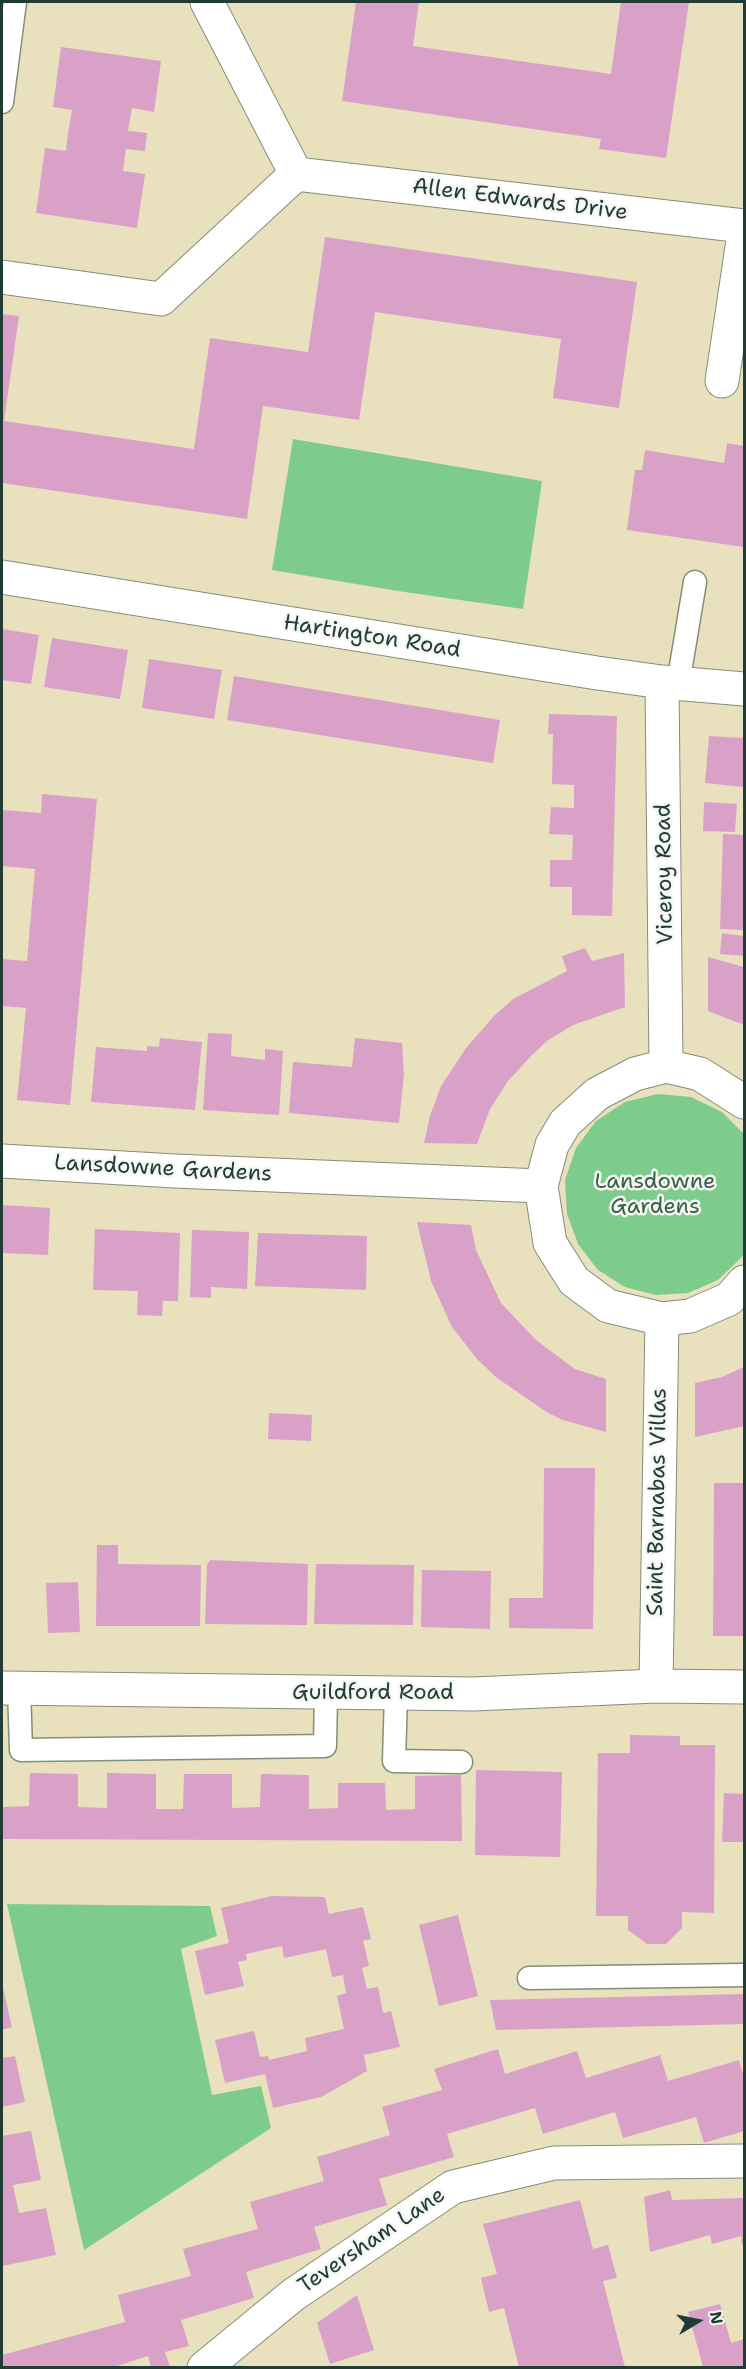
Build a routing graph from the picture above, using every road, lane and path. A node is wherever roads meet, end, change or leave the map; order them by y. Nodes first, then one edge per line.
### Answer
1 (15, 2) edge
2 (207, 2) edge
3 (2, 102) edge
4 (296, 174) junction
5 (744, 226) edge
6 (744, 234) edge
7 (2, 277) edge
8 (722, 381) dead end
9 (2, 577) edge
10 (695, 582) dead end
11 (670, 683) junction
12 (744, 689) edge
13 (666, 1066) junction
14 (744, 1102) edge
15 (2, 1161) edge
16 (541, 1186) junction
17 (744, 1282) edge
18 (662, 1319) junction
19 (656, 1686) junction
20 (744, 1687) edge
21 (10, 1688) edge
22 (327, 1694) junction
23 (396, 1694) junction
24 (461, 1762) dead end
25 (744, 1975) edge
26 (529, 1978) dead end
27 (744, 2161) edge
28 (204, 2367) edge

1 - 3 lane
2 - 4 street
4 - 5 street, Allen Edwards Drive
4 - 7 street
6 - 8 street
9 - 11 street, Hartington Road
10 - 11 lane
11 - 12 street, Hartington Road
11 - 13 street, Viceroy Road
13 - 14 street
13 - 16 street
15 - 16 street, Lansdowne Gardens
16 - 18 street
17 - 18 street
18 - 19 street, Saint Barnabas Villas
19 - 20 street, Guildford Road
19 - 23 street, Guildford Road
21 - 22 street, Guildford Road
21 - 22 lane
22 - 23 street, Guildford Road
23 - 24 lane
25 - 26 lane
27 - 28 street, Teversham Lane

